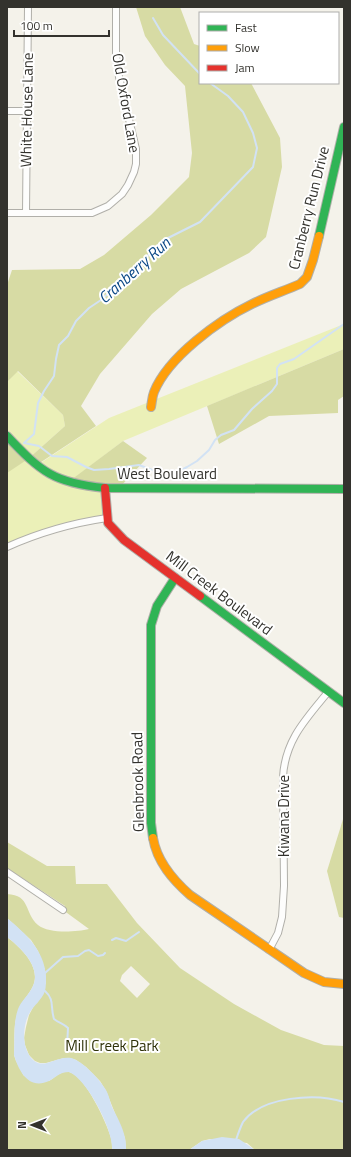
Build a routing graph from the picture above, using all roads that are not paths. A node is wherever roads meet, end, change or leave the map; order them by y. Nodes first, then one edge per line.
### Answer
1 (28, 7) edge
2 (116, 7) edge
3 (7, 111) edge
4 (27, 111) junction
5 (344, 128) edge
6 (7, 213) edge
7 (26, 213) junction
8 (151, 407) dead end
9 (7, 436) edge
10 (105, 488) junction
11 (344, 489) edge
12 (107, 518) junction
13 (7, 547) edge
14 (175, 578) junction
15 (328, 692) junction
16 (344, 703) edge
17 (7, 872) edge
18 (63, 910) dead end
19 (268, 950) junction
20 (344, 984) edge

1 - 4 street, White House Lane
2 - 7 street, Old Oxford Lane
3 - 4 street
4 - 7 street, White House Lane
5 - 8 street, Cranberry Run Drive
6 - 7 street, Old Oxford Lane
9 - 10 street, West Boulevard
10 - 11 street, West Boulevard
10 - 12 street
12 - 13 street
12 - 14 street, Mill Creek Boulevard
14 - 15 street, Mill Creek Boulevard
14 - 19 street, Glenbrook Road
15 - 16 street, Mill Creek Boulevard
15 - 19 street, Kiwana Drive
17 - 18 street
19 - 20 street, Glenbrook Road

